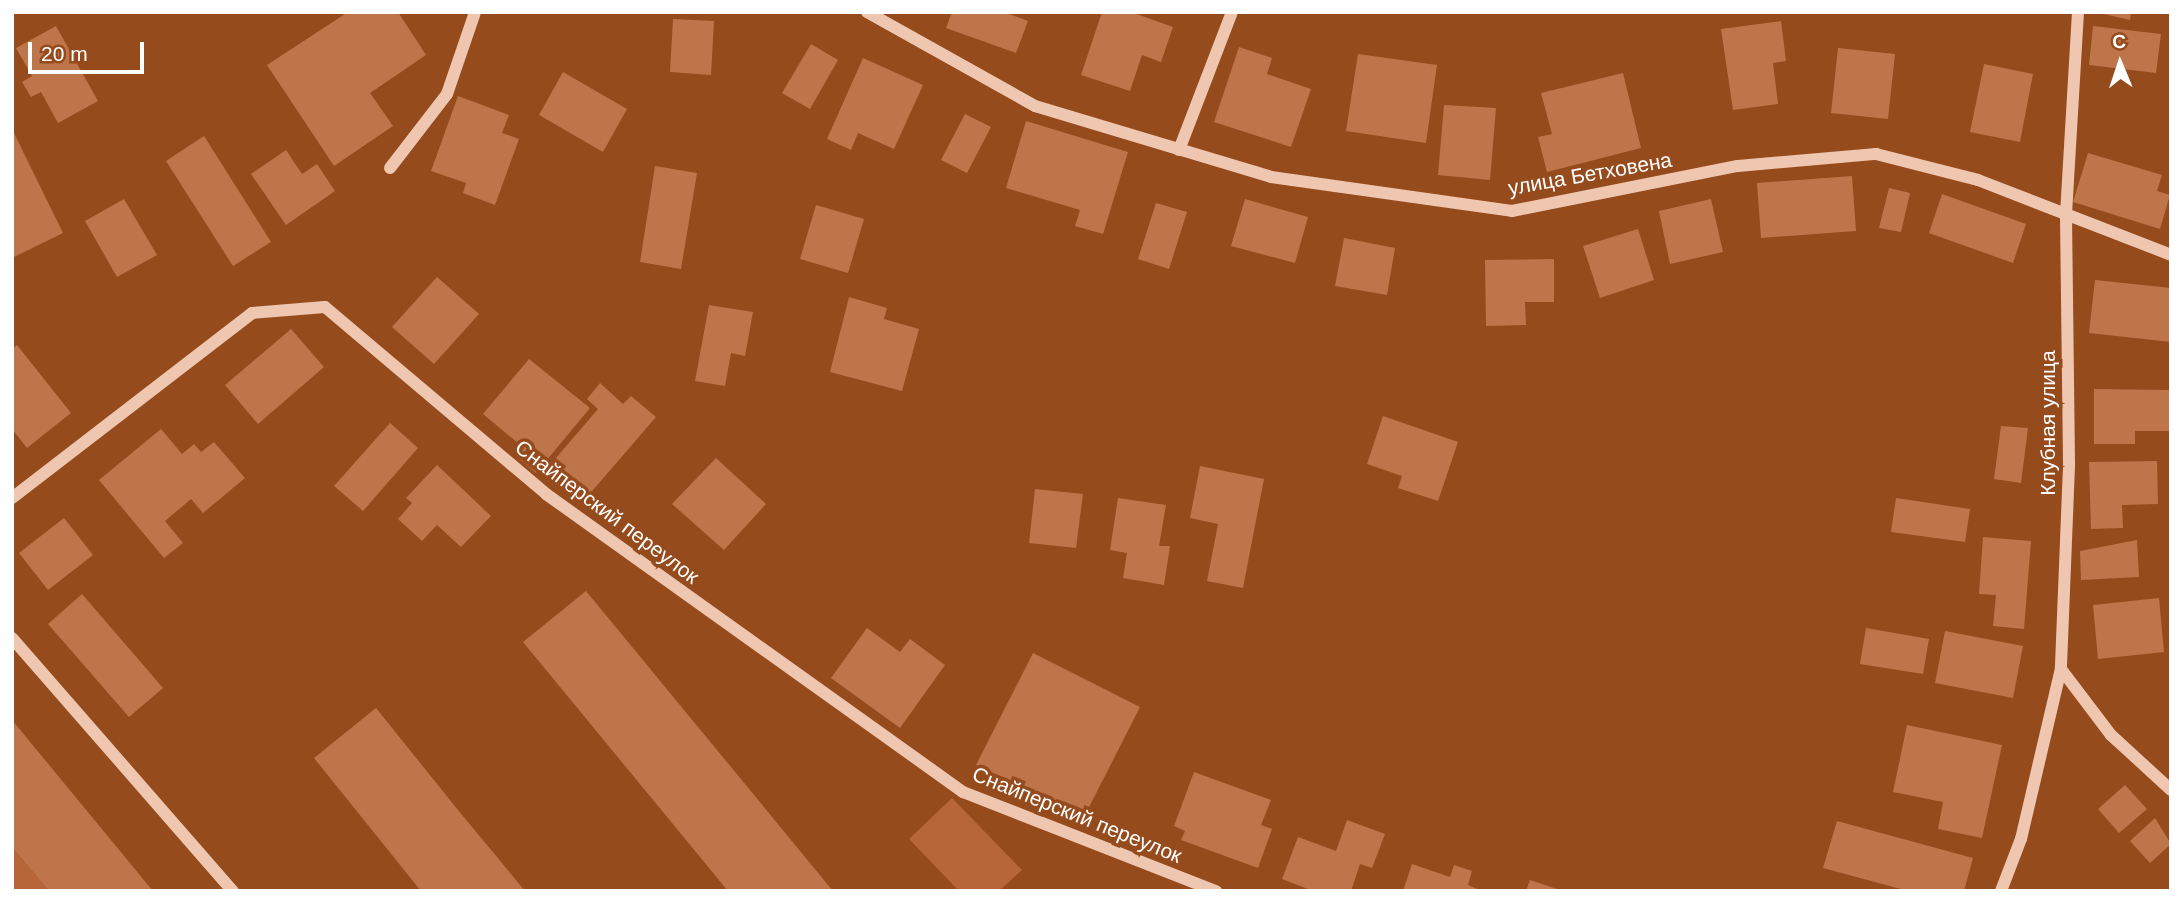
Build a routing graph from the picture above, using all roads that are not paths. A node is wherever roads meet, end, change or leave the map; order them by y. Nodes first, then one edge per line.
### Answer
1 (475, 12) edge
2 (867, 12) edge
3 (1233, 12) edge
4 (2078, 12) edge
5 (1179, 150) junction
6 (390, 168) dead end
7 (2066, 216) junction
8 (2171, 255) edge
9 (12, 498) edge
10 (12, 638) edge
11 (2061, 669) junction
12 (2171, 790) edge
13 (233, 891) edge
14 (1216, 891) edge
15 (2001, 891) edge

1 - 6 street
2 - 5 street, улица Бетховена
3 - 5 street
4 - 7 street, Клубная улица
5 - 7 street, улица Бетховена
7 - 8 street, улица Бетховена
7 - 11 street, Клубная улица
9 - 14 street, Снайперский переулок
10 - 13 street
11 - 12 street
11 - 15 street, Клубная улица

